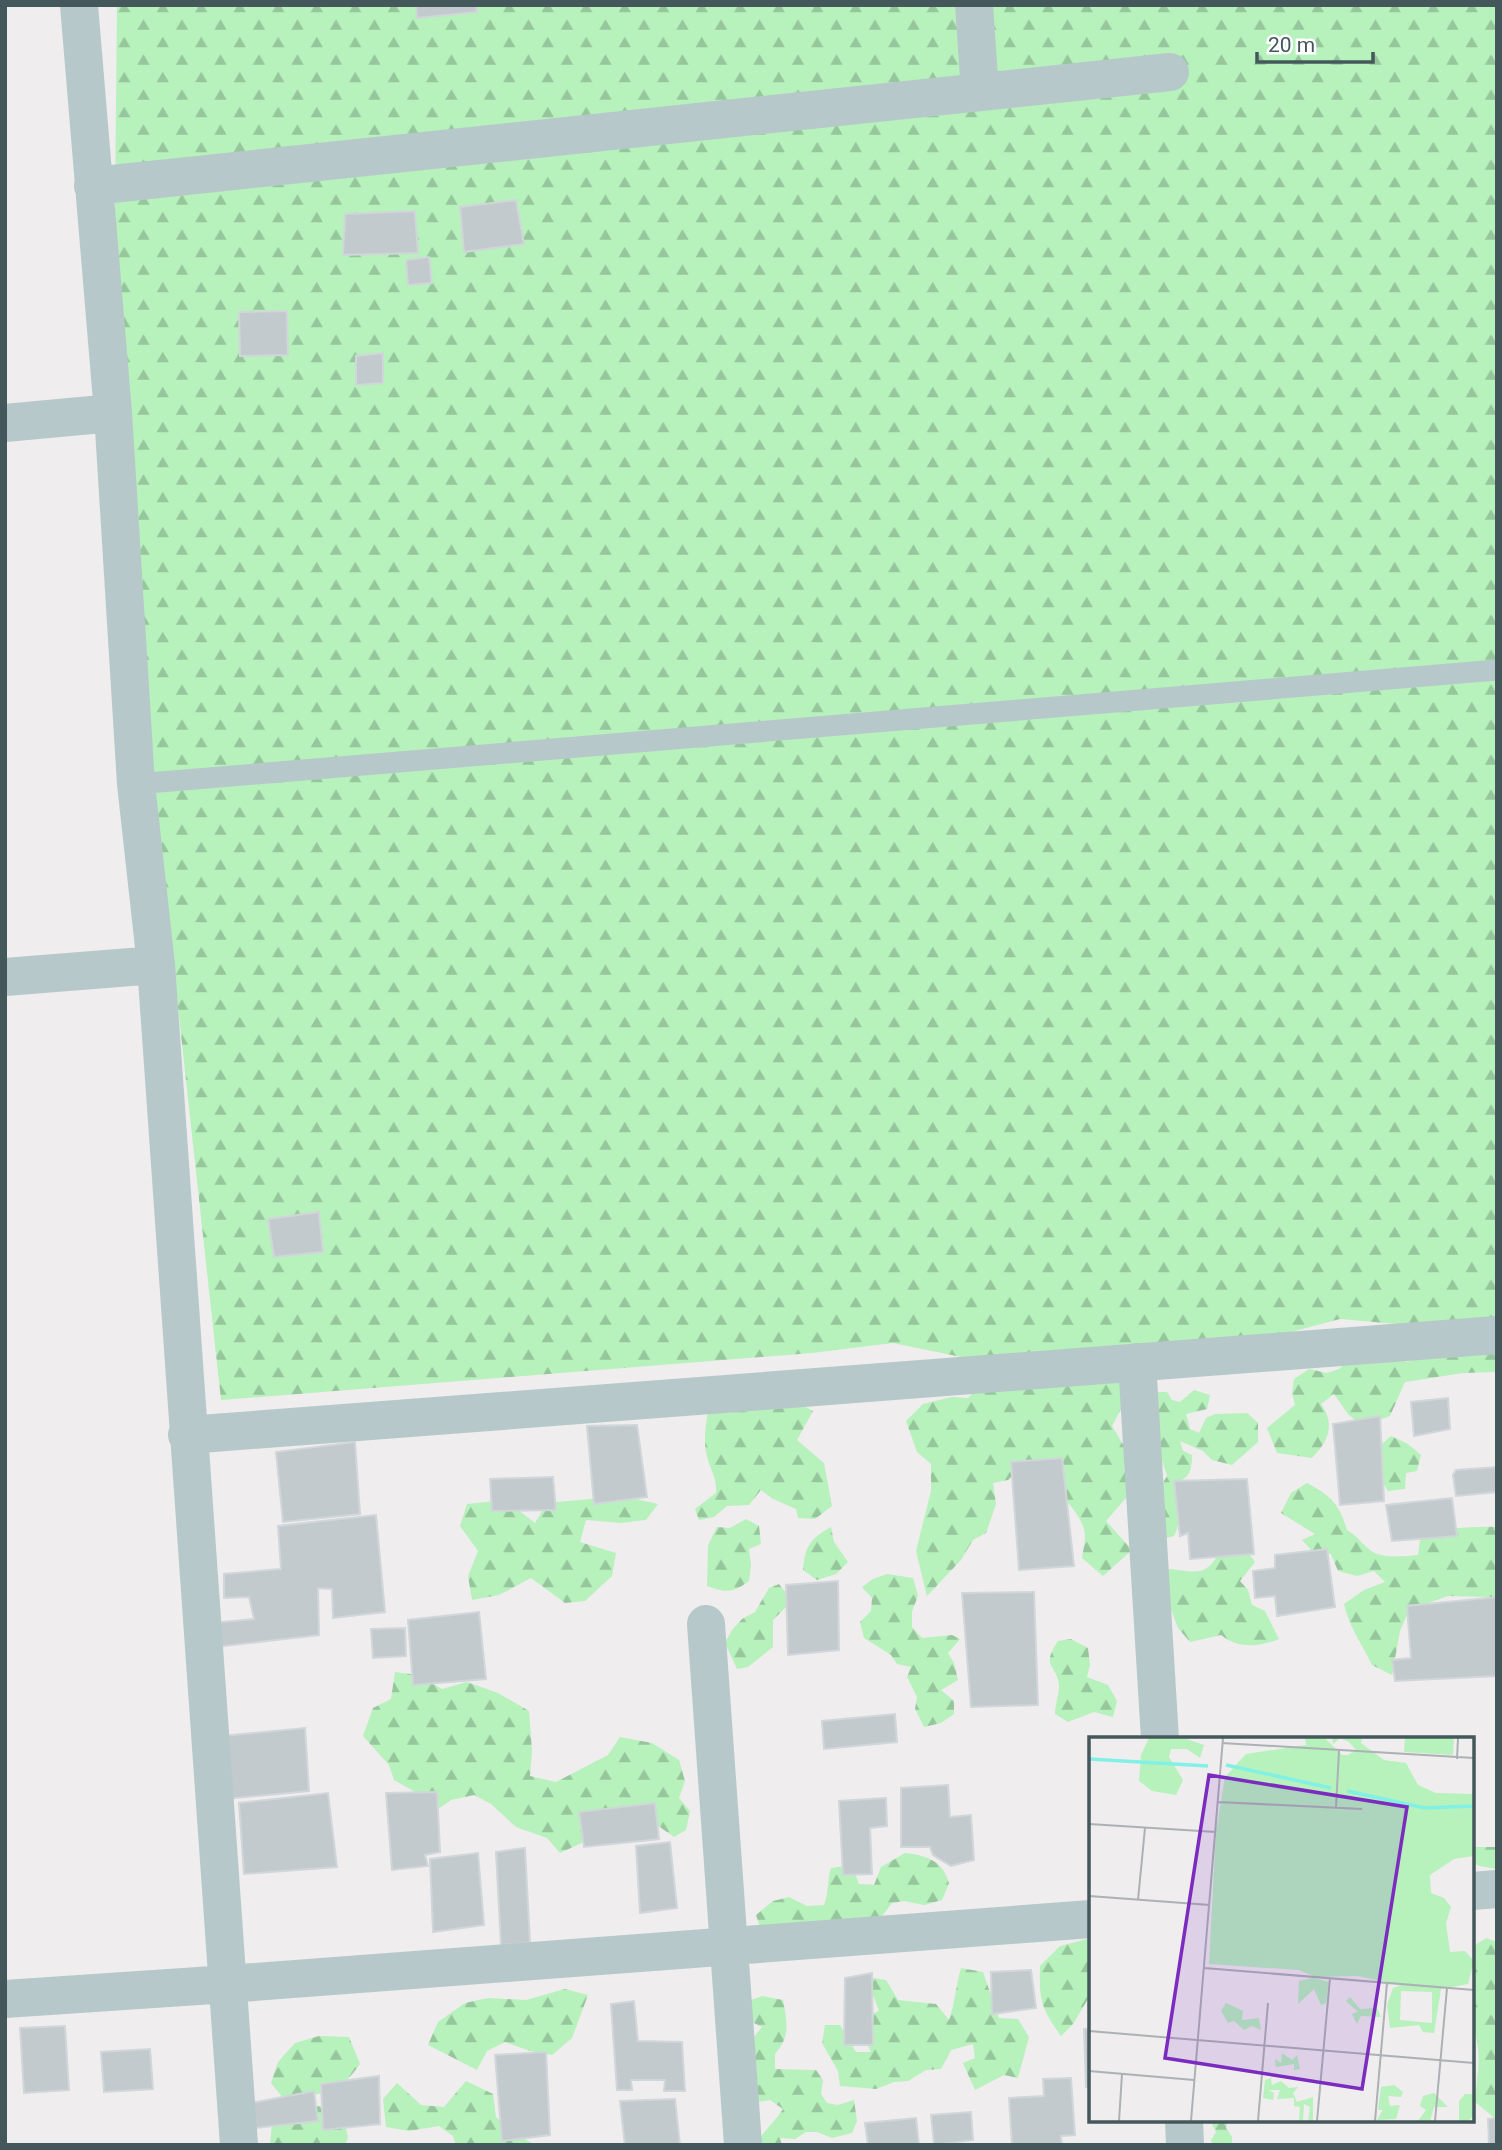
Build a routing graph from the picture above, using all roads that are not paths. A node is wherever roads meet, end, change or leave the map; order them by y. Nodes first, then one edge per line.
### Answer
1 (79, 5) edge
2 (974, 5) edge
3 (1171, 72) dead end
4 (980, 92) junction
5 (93, 186) junction
6 (113, 413) junction
7 (5, 424) edge
8 (1497, 670) edge
9 (136, 784) junction
10 (156, 965) junction
11 (5, 976) edge
12 (1497, 1335) edge
13 (1137, 1363) junction
14 (187, 1435) junction
15 (706, 1624) dead end
16 (1160, 1737) edge
17 (1497, 1889) edge
18 (1474, 1891) edge
19 (1089, 1919) edge
20 (729, 1947) junction
21 (228, 1984) junction
22 (5, 1999) edge
23 (1184, 2122) edge
24 (239, 2145) edge
25 (743, 2145) edge
26 (1185, 2145) edge

1 - 5 street
2 - 4 street
3 - 4 street
4 - 5 street
5 - 6 street
6 - 7 street
6 - 9 street
8 - 9 lane
9 - 10 street
10 - 11 street
10 - 14 street
12 - 13 street
13 - 14 street
13 - 16 street
14 - 21 street
15 - 20 street
17 - 18 street
19 - 20 street
20 - 21 street
20 - 25 street
21 - 22 street
21 - 24 street
23 - 26 street

